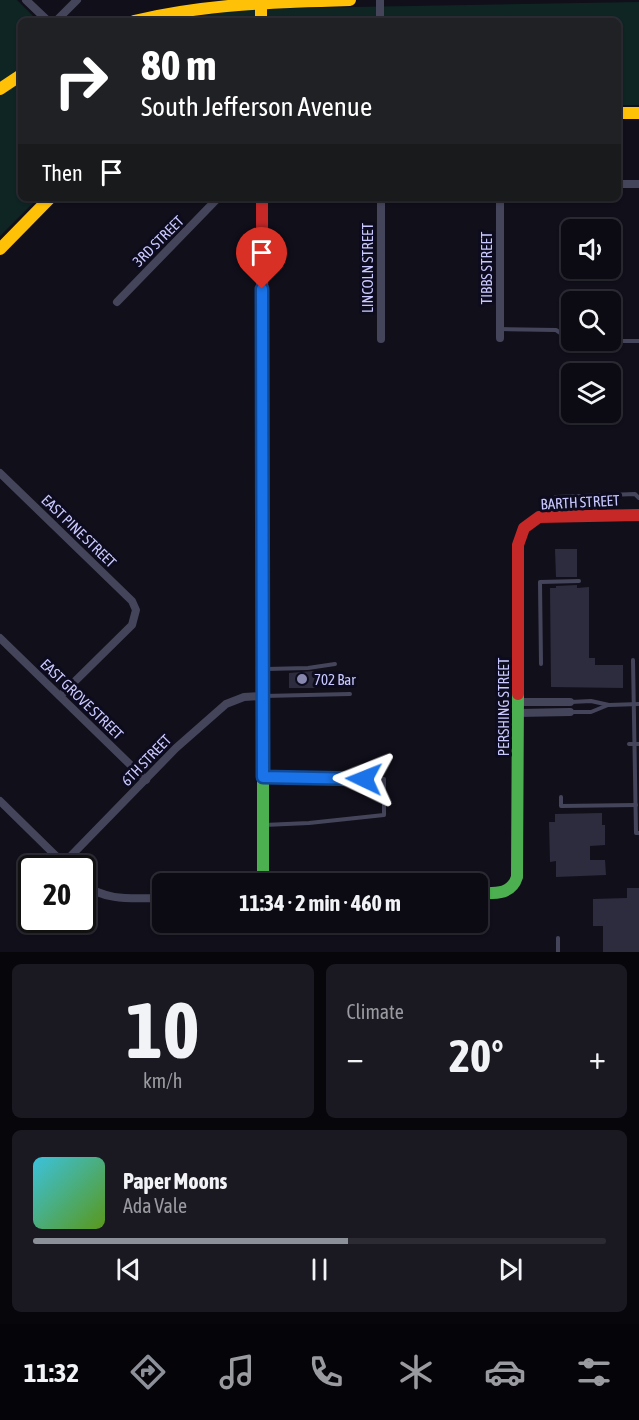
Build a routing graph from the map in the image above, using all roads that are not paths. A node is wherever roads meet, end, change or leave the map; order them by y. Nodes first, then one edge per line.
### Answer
1 (26, 0) edge
2 (77, 0) edge
3 (350, 0) edge
4 (380, 0) edge
5 (261, 1) edge
6 (45, 18) edge
7 (60, 18) edge
8 (147, 18) edge
9 (261, 18) edge
10 (380, 18) edge
11 (18, 77) edge
12 (0, 89) edge
13 (621, 113) edge
14 (639, 113) edge
15 (621, 184) edge
16 (639, 184) edge
17 (47, 201) edge
18 (215, 201) edge
19 (262, 201) edge
20 (381, 201) edge
21 (500, 201) edge
22 (0, 249) edge
23 (117, 302) dead end
24 (500, 333) joint
25 (381, 339) dead end
26 (639, 341) edge
27 (0, 473) edge
28 (594, 496) junction
29 (639, 498) edge
30 (639, 515) edge
31 (595, 516) junction
32 (548, 517) junction
33 (525, 526) joint
34 (579, 581) dead end
35 (0, 638) edge
36 (633, 660) dead end
37 (335, 664) dead end
38 (541, 664) dead end
39 (263, 669) junction
40 (350, 694) dead end
41 (60, 696) junction
42 (263, 696) junction
43 (570, 702) joint
44 (637, 704) edge
45 (609, 705) junction
46 (518, 708) junction
47 (570, 712) joint
48 (629, 744) dead end
49 (637, 744) edge
50 (637, 767) edge
51 (263, 777) junction
52 (146, 780) junction
53 (561, 797) dead end
54 (0, 801) edge
55 (636, 805) junction
56 (263, 825) junction
57 (639, 833) edge
58 (55, 855) edge
59 (74, 855) edge
60 (263, 873) edge
61 (96, 893) edge
62 (488, 893) edge
63 (152, 898) edge
64 (558, 938) dead end
65 (558, 952) edge

1 - 6 street
2 - 7 street
3 - 5 main road
4 - 10 street
5 - 8 main road
5 - 9 main road
11 - 12 main road
13 - 14 main road
15 - 16 street
17 - 22 main road
18 - 23 street, 3RD STREET
19 - 39 main road
20 - 25 street, LINCOLN STREET
21 - 24 street, TIBBS STREET
24 - 26 lane
27 - 41 street, EAST PINE STREET
28 - 29 lane
28 - 31 lane
28 - 32 lane
30 - 31 main road, BARTH STREET
31 - 32 main road, BARTH STREET
32 - 33 main road, BARTH STREET
33 - 46 main road, PERSHING STREET
34 - 38 lane
35 - 41 street, EAST GROVE STREET
36 - 44 lane
37 - 39 lane
39 - 42 main road
40 - 42 lane
41 - 52 street, EAST GROVE STREET
42 - 51 main road
42 - 52 street, 6TH STREET
43 - 45 lane
43 - 46 street
44 - 45 lane
44 - 49 lane
45 - 47 lane
46 - 47 street
46 - 62 main road, PERSHING STREET
48 - 49 lane
49 - 50 lane
50 - 55 lane
51 - 56 main road
51 - 56 lane
52 - 59 street, 6TH STREET
53 - 55 lane
54 - 58 street
55 - 57 lane
56 - 60 main road
61 - 63 street
64 - 65 lane

